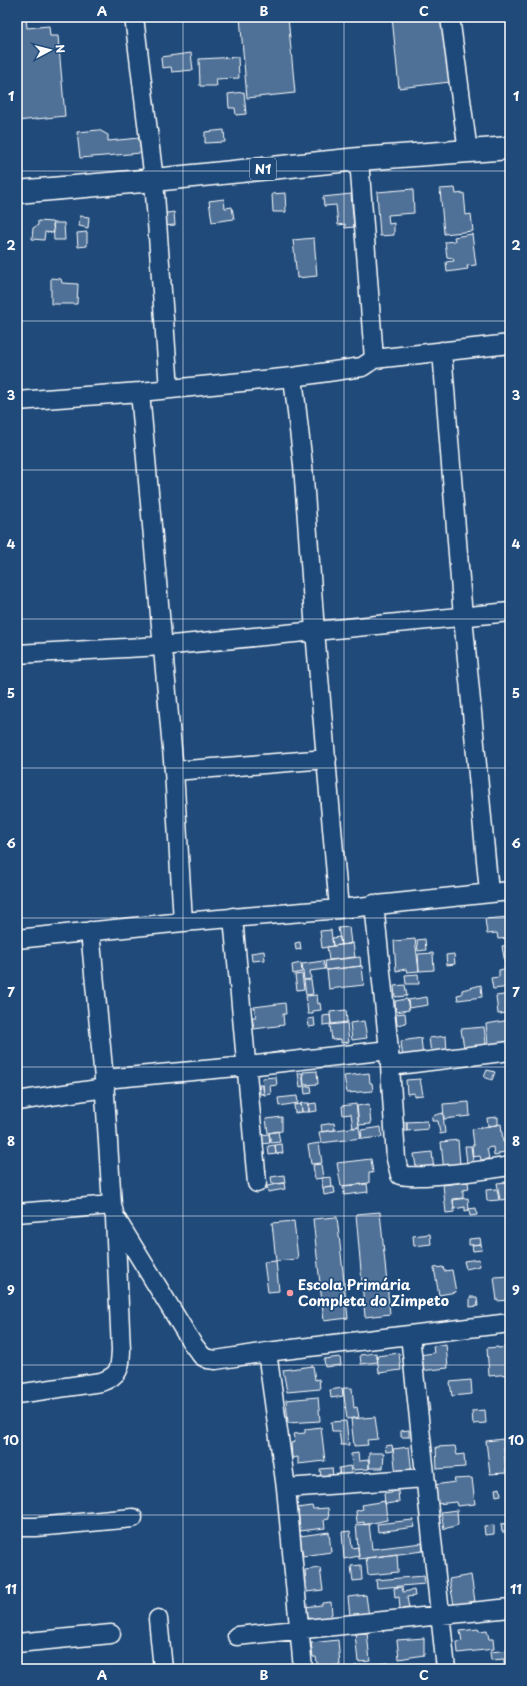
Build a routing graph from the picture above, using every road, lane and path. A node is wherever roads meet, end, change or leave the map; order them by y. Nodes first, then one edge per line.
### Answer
1 (134, 17) edge
2 (450, 17) edge
3 (510, 148) edge
4 (468, 152) junction
5 (359, 159) junction
6 (154, 180) junction
7 (17, 192) edge
8 (510, 344) edge
9 (442, 351) junction
10 (374, 359) junction
11 (293, 377) junction
12 (169, 389) junction
13 (140, 392) junction
14 (17, 401) edge
15 (510, 612) edge
16 (463, 617) junction
17 (315, 631) junction
18 (162, 646) junction
19 (17, 654) edge
20 (327, 759) junction
21 (174, 771) junction
22 (510, 891) edge
23 (489, 892) junction
24 (374, 904) junction
25 (339, 909) junction
26 (233, 918) junction
27 (183, 922) junction
28 (90, 931) junction
29 (17, 939) edge
30 (510, 1051) edge
31 (390, 1058) junction
32 (248, 1066) junction
33 (105, 1083) junction
34 (17, 1101) edge
35 (510, 1166) edge
36 (257, 1183) dead end
37 (114, 1211) junction
38 (17, 1213) edge
39 (510, 1324) edge
40 (410, 1335) junction
41 (267, 1352) junction
42 (17, 1394) edge
43 (425, 1478) junction
44 (286, 1488) junction
45 (133, 1518) dead end
46 (17, 1527) edge
47 (510, 1608) edge
48 (441, 1615) junction
49 (158, 1619) dead end
50 (299, 1630) junction
51 (111, 1634) dead end
52 (237, 1636) dead end
53 (17, 1643) edge
54 (163, 1669) edge
55 (303, 1669) edge
56 (446, 1669) edge

1 - 6 street
2 - 4 street
3 - 4 highway, N1
4 - 5 highway, N1
5 - 6 highway, N1
5 - 10 street
6 - 7 highway, N1
6 - 12 street
8 - 9 street
9 - 10 street
9 - 16 street
10 - 11 street
11 - 12 street
11 - 17 street
12 - 13 street
13 - 14 street
13 - 18 street
15 - 16 street
16 - 17 street
16 - 23 street
17 - 18 street
17 - 20 street
18 - 19 street
18 - 21 street
20 - 21 street
20 - 25 street
21 - 27 street
22 - 23 street
23 - 24 street
24 - 25 street
24 - 31 street
25 - 26 street
26 - 27 street
26 - 32 street
27 - 28 street
28 - 29 street
28 - 33 street
30 - 31 street
31 - 32 street
31 - 35 street
32 - 33 street
32 - 36 street
33 - 34 street
33 - 37 street
37 - 38 street
37 - 41 street
37 - 42 street
39 - 40 street
40 - 41 street
40 - 43 street
41 - 44 street
43 - 44 street
43 - 48 street
44 - 50 street
45 - 46 street
47 - 48 street
48 - 50 street
48 - 56 street
49 - 54 street
50 - 52 street
50 - 55 street
51 - 53 street

